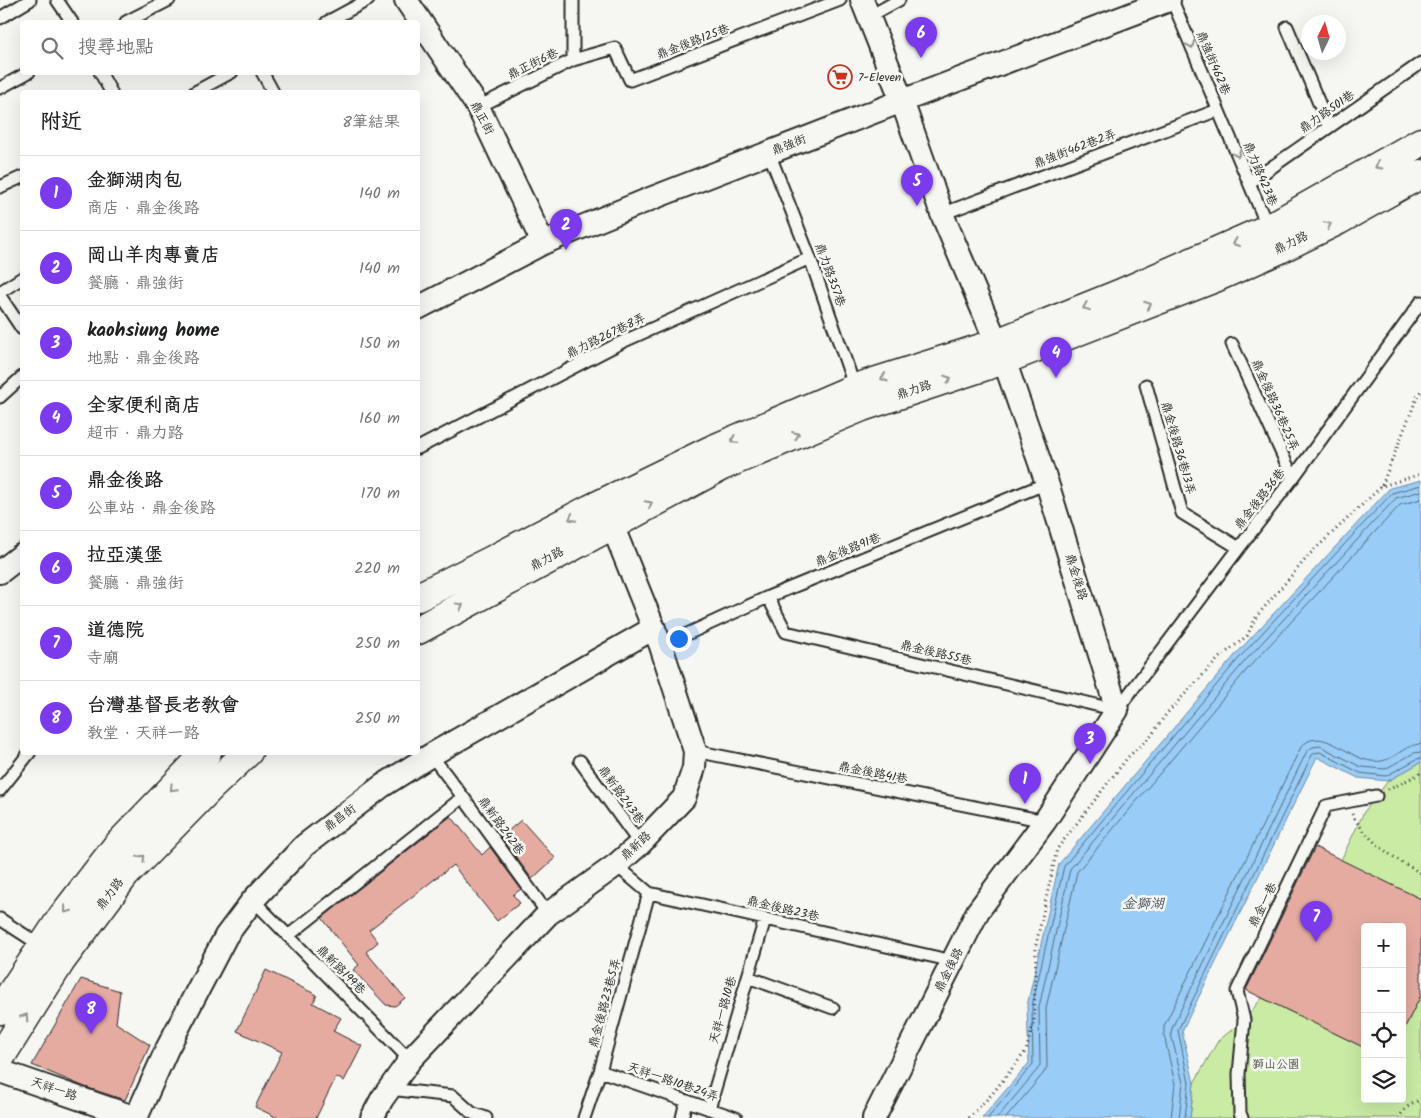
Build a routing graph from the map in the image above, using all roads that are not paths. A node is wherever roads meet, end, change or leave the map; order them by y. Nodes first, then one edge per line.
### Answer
1 (30, 0) edge
2 (57, 0) edge
3 (169, 0) edge
4 (368, 0) edge
5 (406, 0) edge
6 (573, 0) edge
7 (840, 0) edge
8 (899, 0) edge
9 (1170, 0) edge
10 (350, 4) edge
11 (865, 8) edge
12 (0, 18) edge
13 (71, 20) edge
14 (130, 20) edge
15 (330, 20) edge
16 (419, 20) edge
17 (420, 21) edge
18 (1287, 27) dead end
19 (573, 60) junction
20 (1421, 63) edge
21 (24, 75) edge
22 (102, 75) edge
23 (226, 75) edge
24 (264, 75) edge
25 (0, 88) edge
26 (110, 90) edge
27 (199, 90) edge
28 (272, 90) edge
29 (902, 101) junction
30 (478, 107) junction
31 (1218, 110) junction
32 (1329, 127) junction
33 (1421, 142) edge
34 (768, 153) junction
35 (1421, 174) edge
36 (20, 178) edge
37 (1248, 183) junction
38 (0, 187) edge
39 (942, 214) junction
40 (1273, 239) junction
41 (543, 243) junction
42 (810, 258) junction
43 (20, 279) edge
44 (0, 292) edge
45 (0, 296) edge
46 (1421, 302) edge
47 (420, 307) edge
48 (20, 326) edge
49 (1232, 344) dead end
50 (1001, 352) junction
51 (20, 379) edge
52 (1146, 385) dead end
53 (0, 397) edge
54 (858, 397) junction
55 (420, 447) edge
56 (1293, 478) junction
57 (1047, 483) junction
58 (607, 513) junction
59 (1239, 548) junction
60 (20, 557) edge
61 (0, 572) edge
62 (420, 596) edge
63 (768, 598) junction
64 (420, 629) edge
65 (657, 637) junction
66 (1117, 710) junction
67 (695, 751) junction
68 (28, 755) edge
69 (204, 755) edge
70 (245, 755) edge
71 (431, 755) junction
72 (580, 761) dead end
73 (0, 790) edge
74 (1376, 796) road end
75 (463, 797) junction
76 (1045, 821) junction
77 (640, 844) junction
78 (616, 865) junction
79 (649, 893) junction
80 (253, 900) junction
81 (548, 914) junction
82 (765, 919) junction
83 (0, 920) edge
84 (288, 936) junction
85 (51, 954) junction
86 (953, 961) junction
87 (748, 977) junction
88 (833, 1008) dead end
89 (0, 1010) edge
90 (0, 1058) edge
91 (410, 1060) junction
92 (0, 1071) edge
93 (600, 1071) junction
94 (389, 1089) junction
95 (686, 1101) junction
96 (709, 1108) junction
97 (472, 1116) edge
98 (136, 1118) edge
99 (372, 1118) edge
100 (486, 1118) edge
101 (584, 1118) edge
102 (682, 1118) edge
103 (736, 1118) edge
104 (874, 1118) edge
105 (1242, 1118) edge

1 - 12 lane
2 - 13 lane
3 - 14 lane
4 - 10 lane
5 - 16 street, 鼎正街
6 - 19 lane, 鼎正街6巷
7 - 19 lane, 鼎金後路125巷
8 - 11 lane
9 - 29 street, 鼎強街
9 -> 31 lane, 鼎強街462巷
10 - 15 lane
11 - 29 street, 鼎金後路
17 - 30 street, 鼎正街
18 - 32 lane
19 - 30 lane, 鼎正街6巷
20 - 32 lane, 鼎力路501巷
21 - 25 lane
22 - 26 lane
23 - 27 lane
24 - 28 lane
29 - 34 street, 鼎強街
29 - 39 street, 鼎金後路
30 - 41 street, 鼎正街
31 -> 37 lane, 鼎力路423巷
31 - 39 lane, 鼎強街462巷2弄
32 - 37 lane, 鼎力路501巷
33 -> 40 street, 鼎力路
34 - 41 street, 鼎強街
34 - 42 lane, 鼎力路357巷
40 -> 35 street, 鼎力路
36 - 38 lane
37 - 40 lane, 鼎力路423巷
39 - 50 street, 鼎金後路
40 - 50 street, 鼎力路
41 - 47 street, 鼎強街
42 - 54 lane, 鼎力路357巷
42 - 55 lane, 鼎力路267巷8弄
43 - 44 lane
45 - 48 lane
46 - 56 lane, 鼎金後路36巷
49 - 56 lane, 鼎金後路36巷25弄
50 - 54 street, 鼎力路
50 - 57 street, 鼎金後路
51 - 53 lane
52 - 59 lane, 鼎金後路36巷13弄
54 - 58 street, 鼎力路
56 - 59 lane, 鼎金後路36巷
57 - 63 lane, 鼎金後路91巷
57 - 66 street, 鼎金後路
58 -> 62 street, 鼎力路
64 -> 58 street, 鼎力路
58 - 65 street, 鼎新路
59 - 66 lane, 鼎金後路36巷
60 - 61 street
63 - 65 lane, 鼎金後路91巷
63 - 66 lane, 鼎金後路55巷
65 - 67 street, 鼎新路
65 - 71 street, 鼎昌街
66 - 76 street, 鼎金後路
67 - 76 lane, 鼎金後路41巷
67 - 77 street, 鼎新路
68 - 73 lane
69 -> 85 street, 鼎力路
85 -> 70 street, 鼎力路
71 - 75 lane, 鼎新路242巷
71 - 80 street, 鼎昌街
72 - 77 lane, 鼎新路243巷
74 - 105 lane, 鼎金一巷
75 - 81 lane, 鼎新路242巷
75 - 84 lane
76 - 86 street, 鼎金後路
77 - 78 street, 鼎新路
78 - 79 lane, 鼎金後路23巷
78 - 81 street, 鼎新路
79 - 82 lane, 鼎金後路23巷
79 - 93 lane, 鼎金後路23巷5弄
80 - 84 lane, 鼎新路199巷
80 - 98 street, 鼎昌街
81 - 91 street, 鼎新路
82 - 86 lane, 鼎金後路23巷
82 - 87 lane, 天祥一路10巷
83 - 85 lane
84 - 91 lane, 鼎新路199巷
85 - 89 street, 鼎力路
90 -> 85 street, 鼎力路
86 - 104 street, 鼎金後路
87 - 88 lane
87 - 96 lane, 天祥一路10巷
91 - 94 street, 鼎新路
92 - 98 street, 天祥一路
93 - 95 lane, 天祥一路10巷24弄
93 - 101 lane, 鼎金後路23巷5弄
94 - 97 lane
94 - 99 street, 鼎新路
95 - 96 lane, 天祥一路10巷24弄
95 - 102 lane
96 - 103 lane, 天祥一路10巷24弄
97 - 100 lane

